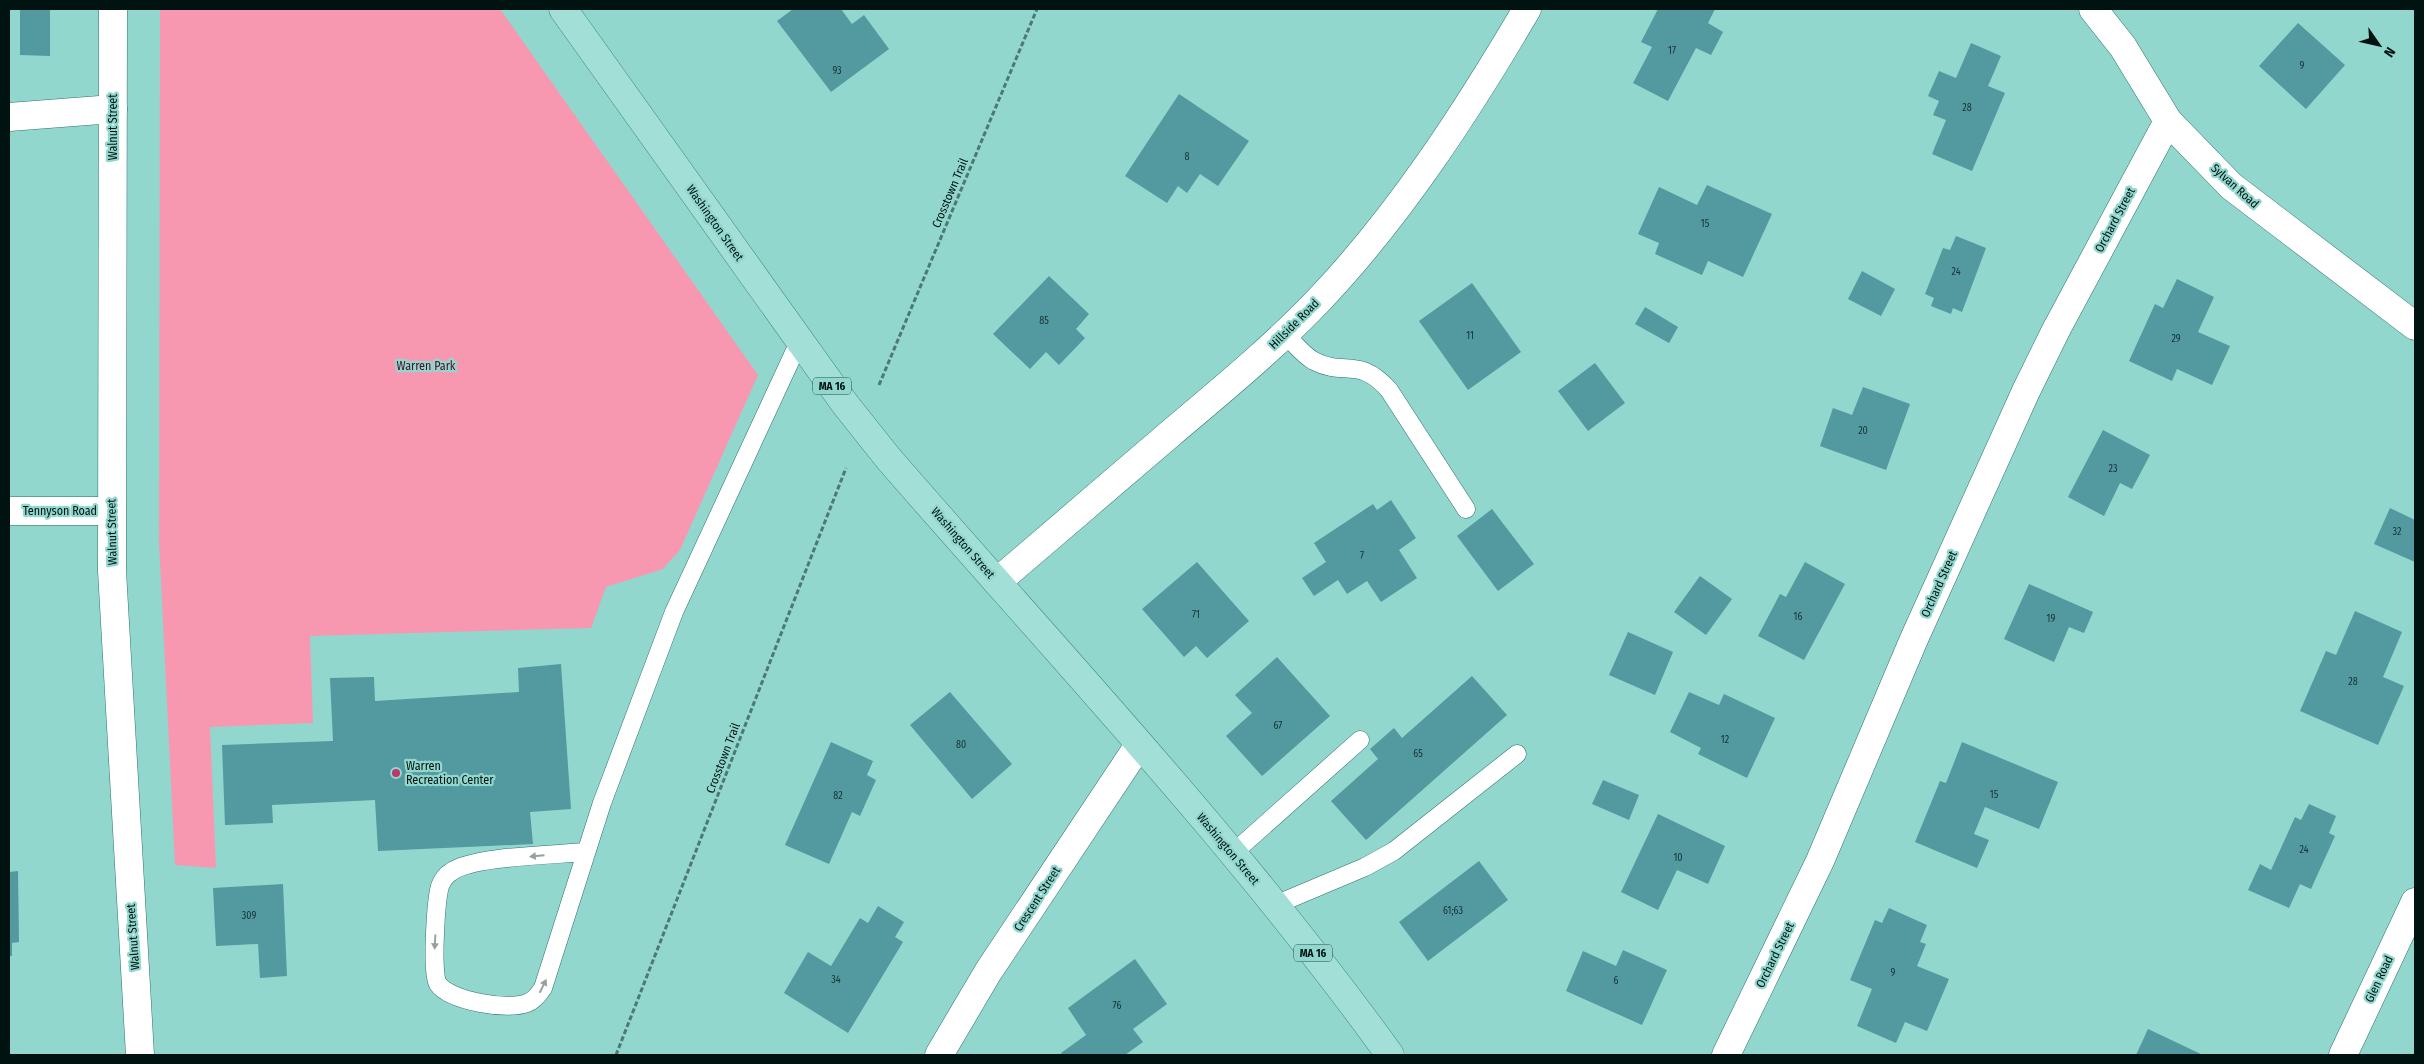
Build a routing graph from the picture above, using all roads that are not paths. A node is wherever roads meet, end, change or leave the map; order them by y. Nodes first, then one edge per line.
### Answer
1 (113, 9) edge
2 (563, 9) edge
3 (1527, 9) edge
4 (2093, 9) edge
5 (113, 109) junction
6 (9, 117) edge
7 (2168, 121) junction
8 (2415, 326) edge
9 (1285, 334) junction
10 (799, 342) junction
11 (1466, 509) dead end
12 (9, 511) edge
13 (111, 511) junction
14 (996, 582) junction
15 (1360, 740) dead end
16 (1139, 745) junction
17 (1517, 754) dead end
18 (585, 852) junction
19 (1232, 854) junction
20 (2415, 902) edge
21 (1275, 906) junction
22 (140, 1055) edge
23 (939, 1055) edge
24 (1390, 1055) edge
25 (1726, 1055) edge
26 (2343, 1055) edge

1 - 5 street, Walnut Street
2 - 10 main road, Washington Street / MA 16
3 - 9 street, Hillside Road
4 - 7 street, Sylvan Road
5 - 6 street
5 - 13 street, Walnut Street
7 - 8 street, Sylvan Road
7 - 25 street, Orchard Street
9 - 11 lane
9 - 14 street, Hillside Road
10 - 14 main road, Washington Street / MA 16
10 - 18 lane
12 - 13 street, Tennyson Road
13 - 22 street, Walnut Street
14 - 16 main road, Washington Street / MA 16
15 - 19 lane
16 - 19 main road, Washington Street / MA 16
16 - 23 street, Crescent Street
17 - 21 lane
18 -> 18 lane
19 - 21 main road, Washington Street / MA 16
20 - 26 street, Glen Road
21 - 24 main road, Washington Street / MA 16

